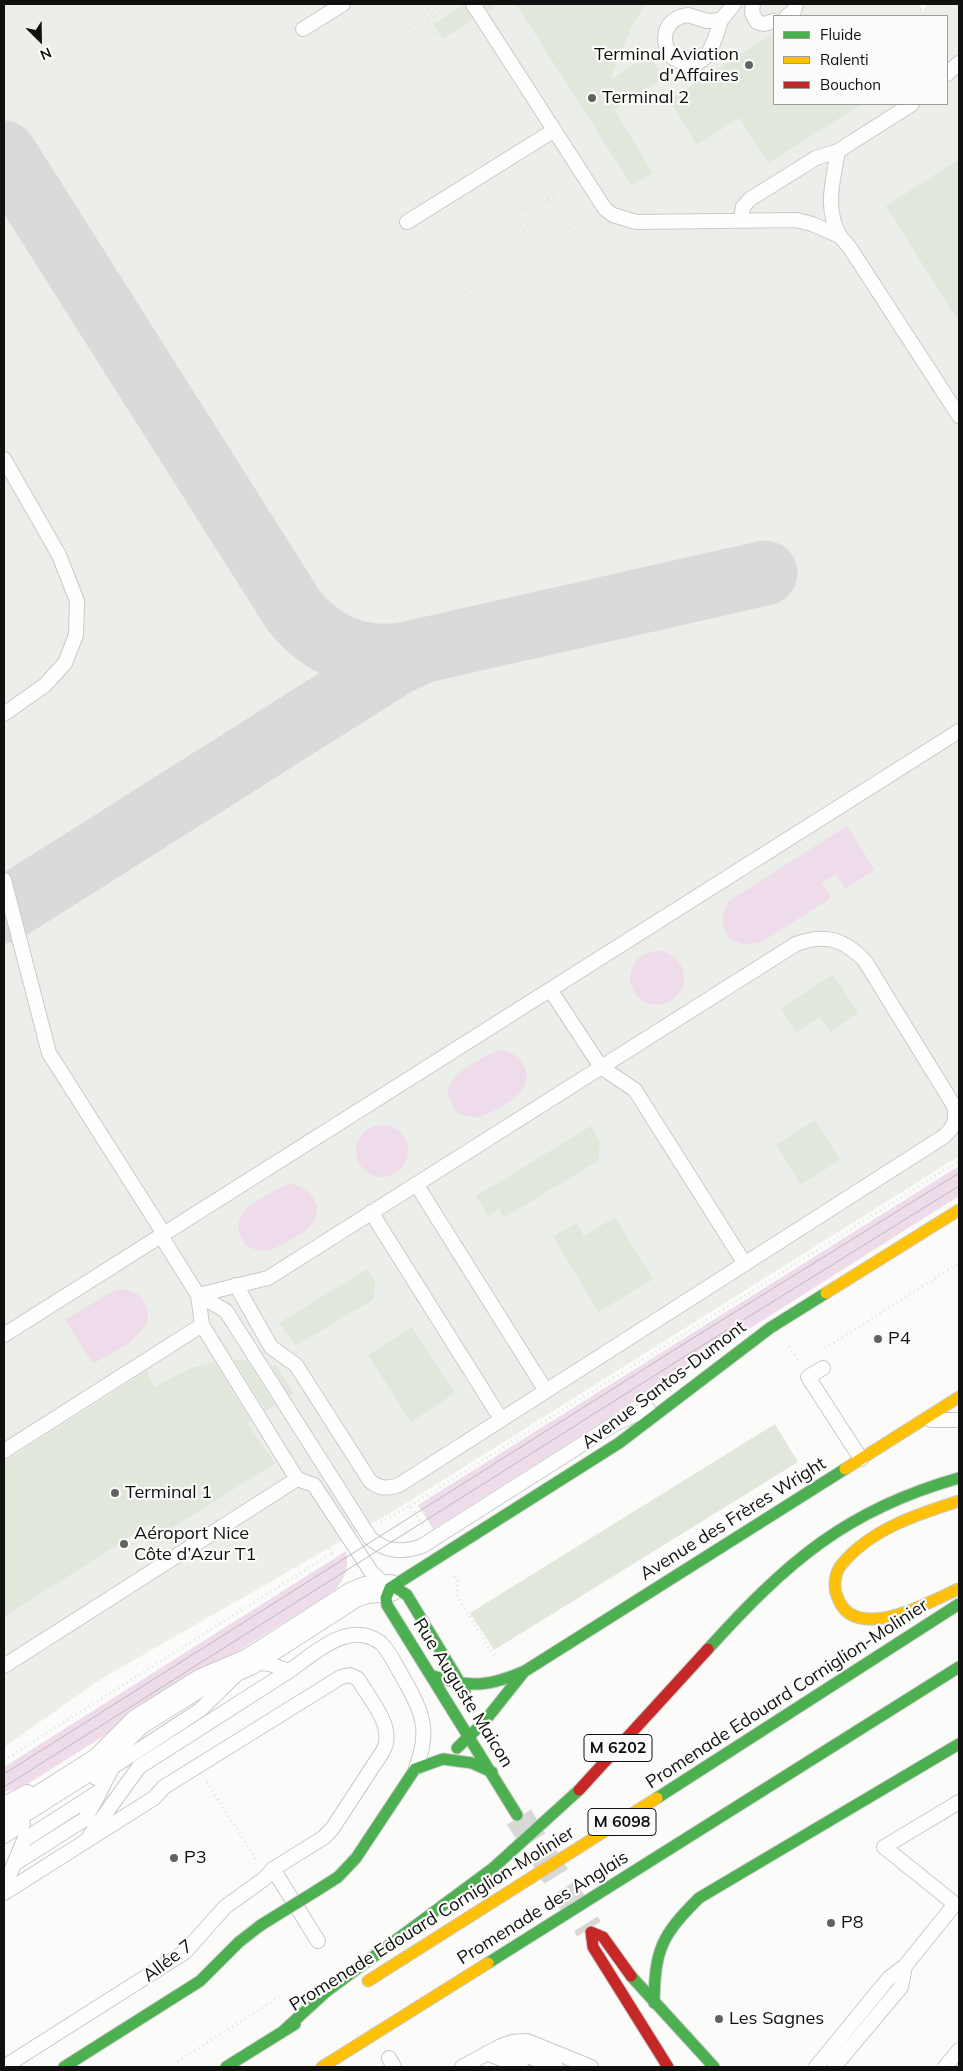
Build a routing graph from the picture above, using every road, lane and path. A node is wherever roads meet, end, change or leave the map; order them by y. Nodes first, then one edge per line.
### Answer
1 (343, 4) edge
2 (426, 4) edge
3 (433, 4) edge
4 (473, 4) edge
5 (734, 4) edge
6 (753, 4) edge
7 (796, 4) edge
8 (788, 15) edge
9 (436, 20) dead end
10 (721, 20) dead end
11 (773, 21) edge
12 (303, 29) dead end
13 (438, 32) dead end
14 (358, 60) dead end
15 (959, 63) edge
16 (383, 66) dead end
17 (948, 73) edge
18 (910, 105) edge
19 (553, 131) junction
20 (838, 151) junction
21 (551, 202) dead end
22 (551, 212) dead end
23 (564, 220) dead end
24 (741, 220) junction
25 (407, 222) dead end
26 (470, 233) dead end
27 (840, 236) junction
28 (465, 292) dead end
29 (637, 309) dead end
30 (959, 416) edge
31 (4, 459) edge
32 (4, 714) edge
33 (959, 731) edge
34 (4, 880) edge
35 (551, 991) junction
36 (601, 1067) junction
37 (959, 1161) edge
38 (416, 1184) junction
39 (959, 1210) edge
40 (371, 1212) junction
41 (162, 1235) junction
42 (959, 1263) edge
43 (745, 1264) junction
44 (236, 1285) junction
45 (198, 1295) junction
46 (202, 1325) junction
47 (4, 1335) edge
48 (788, 1344) dead end
49 (807, 1360) junction
50 (819, 1370) joint
51 (546, 1391) junction
52 (683, 1394) junction
53 (959, 1397) edge
54 (501, 1419) junction
55 (923, 1420) junction
56 (959, 1420) edge
57 (4, 1451) edge
58 (861, 1459) junction
59 (959, 1478) edge
60 (298, 1480) junction
61 (959, 1501) edge
62 (410, 1506) dead end
63 (415, 1513) dead end
64 (432, 1540) junction
65 (332, 1553) dead end
66 (442, 1556) junction
67 (390, 1588) junction
68 (959, 1589) edge
69 (959, 1604) edge
70 (503, 1652) dead end
71 (249, 1662) junction
72 (4, 1666) edge
73 (959, 1667) edge
74 (289, 1670) junction
75 (525, 1670) junction
76 (433, 1676) junction
77 (959, 1678) edge
78 (462, 1685) junction
79 (912, 1698) junction
80 (470, 1700) dead end
81 (480, 1721) junction
82 (138, 1722) junction
83 (470, 1738) junction
84 (959, 1744) edge
85 (443, 1759) junction
86 (4, 1760) edge
87 (112, 1767) junction
88 (415, 1769) junction
89 (492, 1772) junction
90 (204, 1776) dead end
91 (959, 1802) edge
92 (4, 1804) edge
93 (517, 1814) tunnel mouth
94 (4, 1821) edge
95 (4, 1836) edge
96 (85, 1842) junction
97 (268, 1869) junction
98 (7, 1891) edge
99 (957, 1906) edge
100 (318, 1941) dead end
101 (905, 1966) junction
102 (355, 1989) dead end
103 (654, 2003) junction
104 (330, 2004) dead end
105 (281, 2033) junction
106 (501, 2046) junction
107 (959, 2050) edge
108 (487, 2053) junction
109 (4, 2067) edge
110 (64, 2067) edge
111 (226, 2067) edge
112 (322, 2067) edge
113 (462, 2067) edge
114 (522, 2067) edge
115 (556, 2067) edge
116 (592, 2067) edge
117 (668, 2067) edge
118 (714, 2067) edge
119 (816, 2067) edge
120 (834, 2067) edge
121 (945, 2067) edge

1 - 12 lane
2 - 9 path, bridge
3 - 14 path
4 - 19 lane
5 - 10 lane
6 - 11 lane
7 - 8 lane
13 - 16 path
15 - 17 lane
18 - 20 lane
19 - 24 lane
19 - 25 lane
20 - 24 lane
20 - 27 lane
21 - 26 path, bridge
22 - 28 path
23 - 29 path
24 - 27 lane
27 - 30 lane
31 - 32 lane
33 - 35 lane
34 - 41 lane
35 - 36 lane
35 - 41 lane
36 - 38 lane
36 - 43 lane
36 - 43 lane
37 - 62 path
38 - 40 lane
38 - 51 lane
39 - 52 main road, Avenue Santos-Dumont
40 - 44 lane
40 - 54 lane
41 - 45 lane
41 - 47 lane
42 - 49 path
43 - 51 lane
44 - 45 lane
44 - 54 lane
45 - 46 lane
45 - 64 lane
46 - 57 lane
46 - 60 lane
48 - 49 path
49 - 50 path
50 - 58 lane
51 - 54 lane
52 - 64 lane
52 - 66 main road, Avenue Santos-Dumont
53 - 55 main road, Avenue des Frères Wright
55 - 56 lane
55 - 58 main road, Avenue des Frères Wright
58 - 75 main road, Avenue des Frères Wright
59 - 105 main road, M 6202
60 - 67 lane
60 - 72 lane
61 - 68 main road
63 - 64 path
65 - 86 path
66 - 67 main road, Avenue Santos-Dumont
66 - 70 path
67 - 71 street
67 - 76 main road, Rue Auguste Maicon
67 - 78 main road
69 - 102 main road, Promenade Edouard Corniglion-Molinier / M 6098
71 - 74 lane
71 - 82 street
71 - 87 lane
73 - 79 main road, Promenade des Anglais / M 6098
74 - 88 lane
74 - 96 lane
75 - 78 main road, Avenue des Frères Wright
75 - 81 main road, Avenue des Frères Wright
76 - 78 main road, Avenue des Frères Wright
76 - 83 main road, Rue Auguste Maicon
77 - 79 main road
78 - 80 main road
79 - 112 main road, Promenade des Anglais / M 6098
81 - 83 main road, Avenue des Frères Wright
81 - 89 main road
82 - 92 lane
82 - 94 street
83 - 85 main road, Avenue des Frères Wright
83 - 89 main road, Rue Auguste Maicon
84 - 103 main road
85 - 88 main road
85 - 89 main road
87 - 95 lane
87 - 98 lane
88 - 110 main road, bridge
89 - 93 main road, Rue Auguste Maicon
90 - 97 path
91 - 99 lane
96 - 97 lane, Allée 7
96 - 98 lane
97 - 100 lane
97 - 109 lane, Allée 7
99 - 101 lane
101 - 119 lane
101 - 120 lane
103 - 117 main road
103 - 118 main road
104 - 105 main road, Promenade Edouard Corniglion-Molinier
105 - 111 main road, Promenade Edouard Corniglion-Molinier
106 - 108 lane
106 - 115 lane
106 - 116 lane
107 - 121 lane
108 - 113 lane
108 - 114 lane

